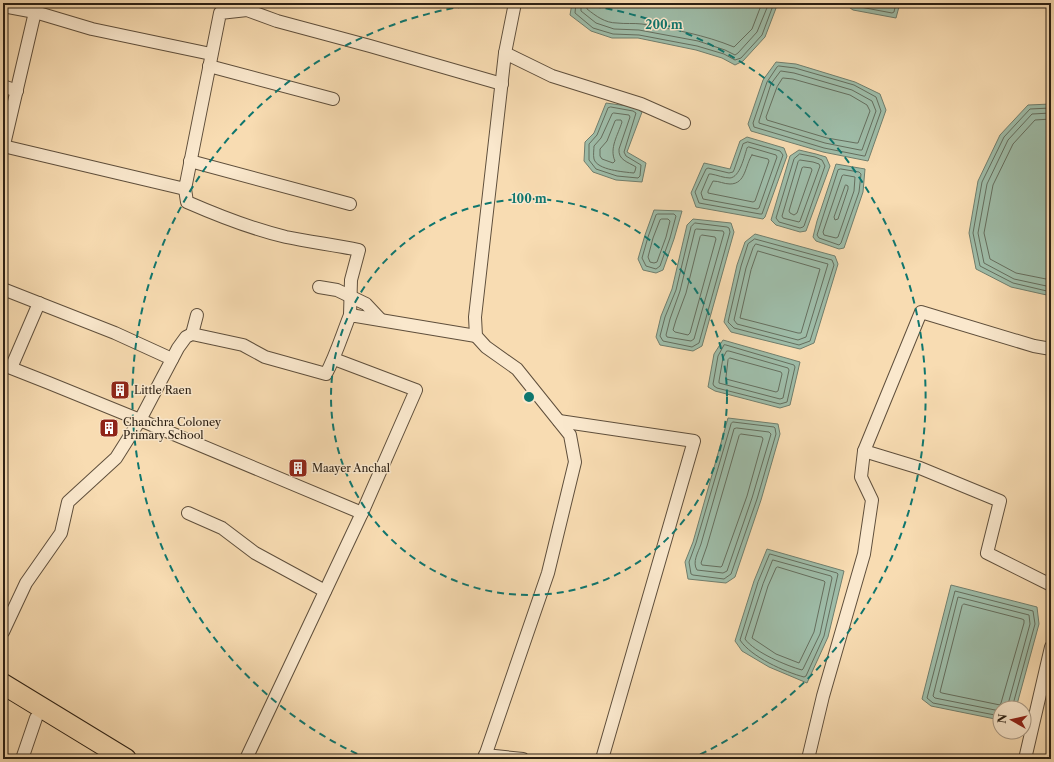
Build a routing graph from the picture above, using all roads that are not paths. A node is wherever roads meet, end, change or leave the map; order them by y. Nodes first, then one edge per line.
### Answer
1 (515, 3) edge
2 (3, 6) edge
3 (248, 6) edge
4 (35, 8) edge
5 (505, 53) junction
6 (212, 54) junction
7 (209, 66) junction
8 (502, 84) junction
9 (3, 86) edge
10 (17, 91) junction
11 (333, 99) dead end
12 (684, 123) dead end
13 (3, 148) edge
14 (190, 161) junction
15 (185, 189) junction
16 (350, 204) dead end
17 (319, 287) dead end
18 (3, 289) edge
19 (39, 303) junction
20 (197, 315) dead end
21 (350, 315) junction
22 (381, 320) junction
23 (192, 334) junction
24 (476, 336) junction
25 (1051, 349) edge
26 (172, 359) junction
27 (334, 359) junction
28 (140, 420) junction
29 (559, 421) junction
30 (864, 450) junction
31 (188, 513) dead end
32 (362, 513) junction
33 (1051, 585) edge
34 (325, 591) junction
35 (3, 632) edge
36 (1051, 647) edge
37 (3, 684) edge
38 (3, 700) edge
39 (36, 718) junction
40 (484, 757) edge
41 (22, 759) edge
42 (102, 759) edge
43 (126, 759) edge
44 (246, 759) edge
45 (523, 759) edge
46 (602, 759) edge
47 (808, 759) edge
48 (1025, 759) edge

1 - 5 street
2 - 4 street
3 - 6 street
3 - 8 street
4 - 6 street
4 - 10 street
5 - 8 street
5 - 12 street
6 - 7 street
7 - 11 street
7 - 14 street
8 - 24 street
9 - 10 street
10 - 13 street
13 - 15 street
14 - 15 street
14 - 16 street
15 - 21 street
17 - 22 street
18 - 19 street
19 - 26 street
19 - 28 street
20 - 23 street
21 - 22 street
21 - 27 street
22 - 24 street
23 - 26 street
23 - 27 street
24 - 29 street
25 - 30 street
26 - 28 street
27 - 32 street
28 - 32 street
28 - 35 street
29 - 40 street
29 - 46 street
30 - 33 street
30 - 47 street
31 - 34 street
32 - 34 street
34 - 44 street
36 - 48 street
37 - 43 highway
38 - 39 highway
39 - 41 street
39 - 42 highway
40 - 45 street

